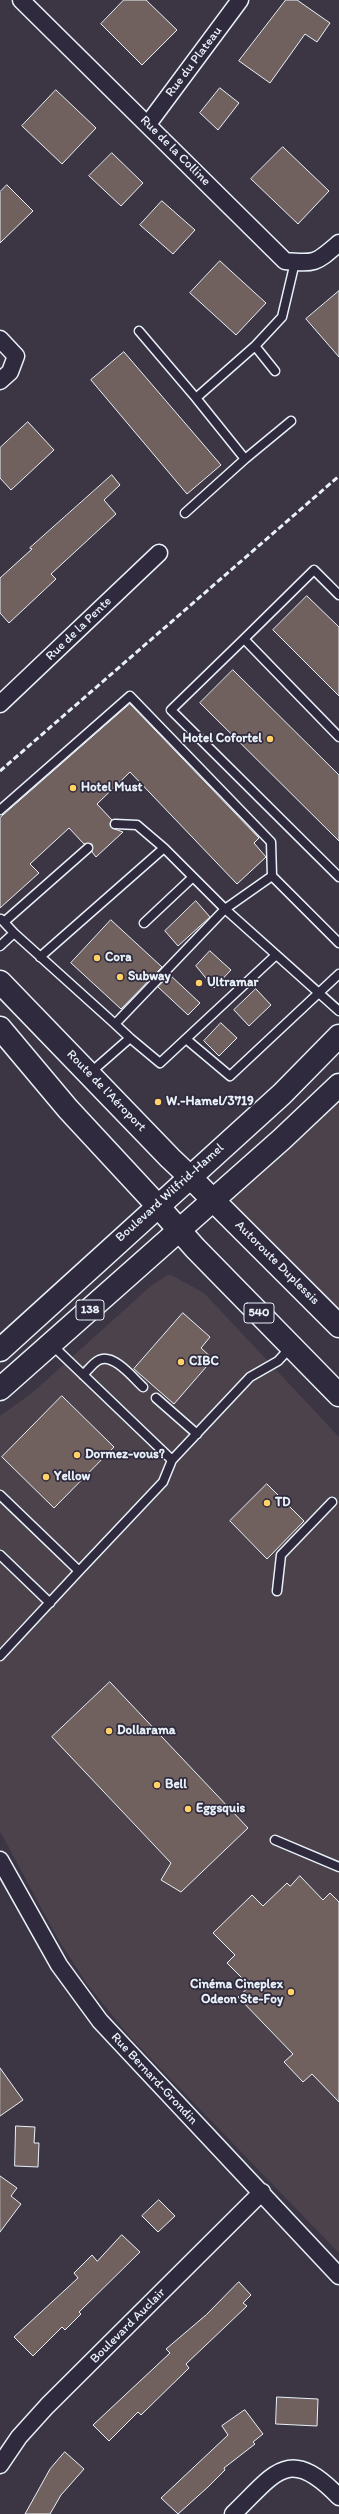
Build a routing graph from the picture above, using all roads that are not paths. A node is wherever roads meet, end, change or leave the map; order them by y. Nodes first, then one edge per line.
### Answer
1 (21, 0) edge
2 (240, 0) edge
3 (148, 124) junction
4 (339, 243) edge
5 (295, 262) junction
6 (139, 331) dead end
7 (0, 339) edge
8 (255, 346) junction
9 (275, 371) dead end
10 (0, 381) edge
11 (196, 398) junction
12 (291, 421) dead end
13 (245, 459) junction
14 (185, 513) dead end
15 (159, 553) dead end
16 (339, 595) edge
17 (244, 638) junction
18 (0, 704) edge
19 (339, 737) edge
20 (0, 810) edge
21 (115, 824) dead end
22 (88, 848) dead end
23 (164, 848) junction
24 (272, 876) junction
25 (193, 877) junction
26 (339, 877) edge
27 (225, 909) junction
28 (2, 920) edge
29 (144, 923) dead end
30 (14, 933) junction
31 (339, 943) edge
32 (0, 946) edge
33 (276, 955) junction
34 (40, 957) junction
35 (339, 974) edge
36 (0, 982) edge
37 (320, 994) junction
38 (339, 1010) edge
39 (116, 1024) junction
40 (0, 1028) edge
41 (339, 1036) edge
42 (130, 1038) junction
43 (186, 1039) junction
44 (89, 1073) junction
45 (339, 1085) edge
46 (189, 1176) junction
47 (214, 1200) junction
48 (157, 1205) junction
49 (180, 1231) junction
50 (339, 1326) edge
51 (51, 1344) junction
52 (292, 1347) junction
53 (0, 1350) edge
54 (83, 1375) junction
55 (143, 1387) dead end
56 (0, 1389) edge
57 (339, 1395) edge
58 (156, 1398) dead end
59 (197, 1434) junction
60 (172, 1460) junction
61 (0, 1495) edge
62 (332, 1502) dead end
63 (0, 1555) edge
64 (79, 1571) junction
65 (277, 1591) dead end
66 (50, 1603) junction
67 (0, 1656) edge
68 (275, 1840) dead end
69 (0, 1860) edge
70 (339, 1867) edge
71 (262, 2192) junction
72 (339, 2276) edge
73 (0, 2465) edge
74 (339, 2497) edge
75 (233, 2514) edge

1 - 3 street, Rue de la Colline
2 - 3 street, Rue du Plateau
3 - 5 street, Rue de la Colline
4 - 5 street, Rue de la Colline
5 - 8 lane
6 - 11 lane
7 - 10 street
8 - 9 lane
8 - 11 lane
11 - 13 lane
12 - 13 lane
13 - 14 lane
15 - 18 street, Rue de la Pente
16 - 17 lane
17 - 19 lane
17 - 26 lane
20 - 24 lane
21 - 23 lane
22 - 28 lane
23 - 25 lane
23 - 34 lane
24 - 27 lane
24 - 31 lane
25 - 27 lane
25 - 29 lane
27 - 33 lane
27 - 39 lane
28 - 30 lane
30 - 32 lane
30 - 34 lane
33 - 37 lane
33 - 43 lane
34 - 39 lane
35 - 37 lane
36 - 44 main road, Route de l'Aéroport
37 - 38 lane
37 - 43 lane
39 - 42 lane
40 - 48 main road
41 - 46 main road, Boulevard Wilfrid-Hamel
42 - 43 lane
42 - 44 lane
44 - 46 main road, Route de l'Aéroport
45 - 47 main road, 138
46 - 47 main road, Route de l'Aéroport
46 - 48 main road, Boulevard Wilfrid-Hamel
47 - 49 main road, 138
47 - 50 main road, Autoroute Duplessis
48 - 49 main road, 540
48 - 53 main road, Boulevard Wilfrid-Hamel
49 - 51 main road, 138
49 - 52 main road, 540
51 - 54 lane
51 - 56 main road, 138
52 - 57 main road, 540
52 - 59 lane
54 - 55 lane
54 - 60 lane
58 - 59 lane
59 - 60 lane
60 - 64 lane
61 - 64 lane
62 - 65 lane
63 - 66 lane
64 - 66 lane
66 - 67 lane
68 - 70 lane
69 - 71 street, Rue Bernard-Grondin
71 - 72 street, Rue Bernard-Grondin
71 - 73 street, Boulevard Auclair
74 - 75 street

